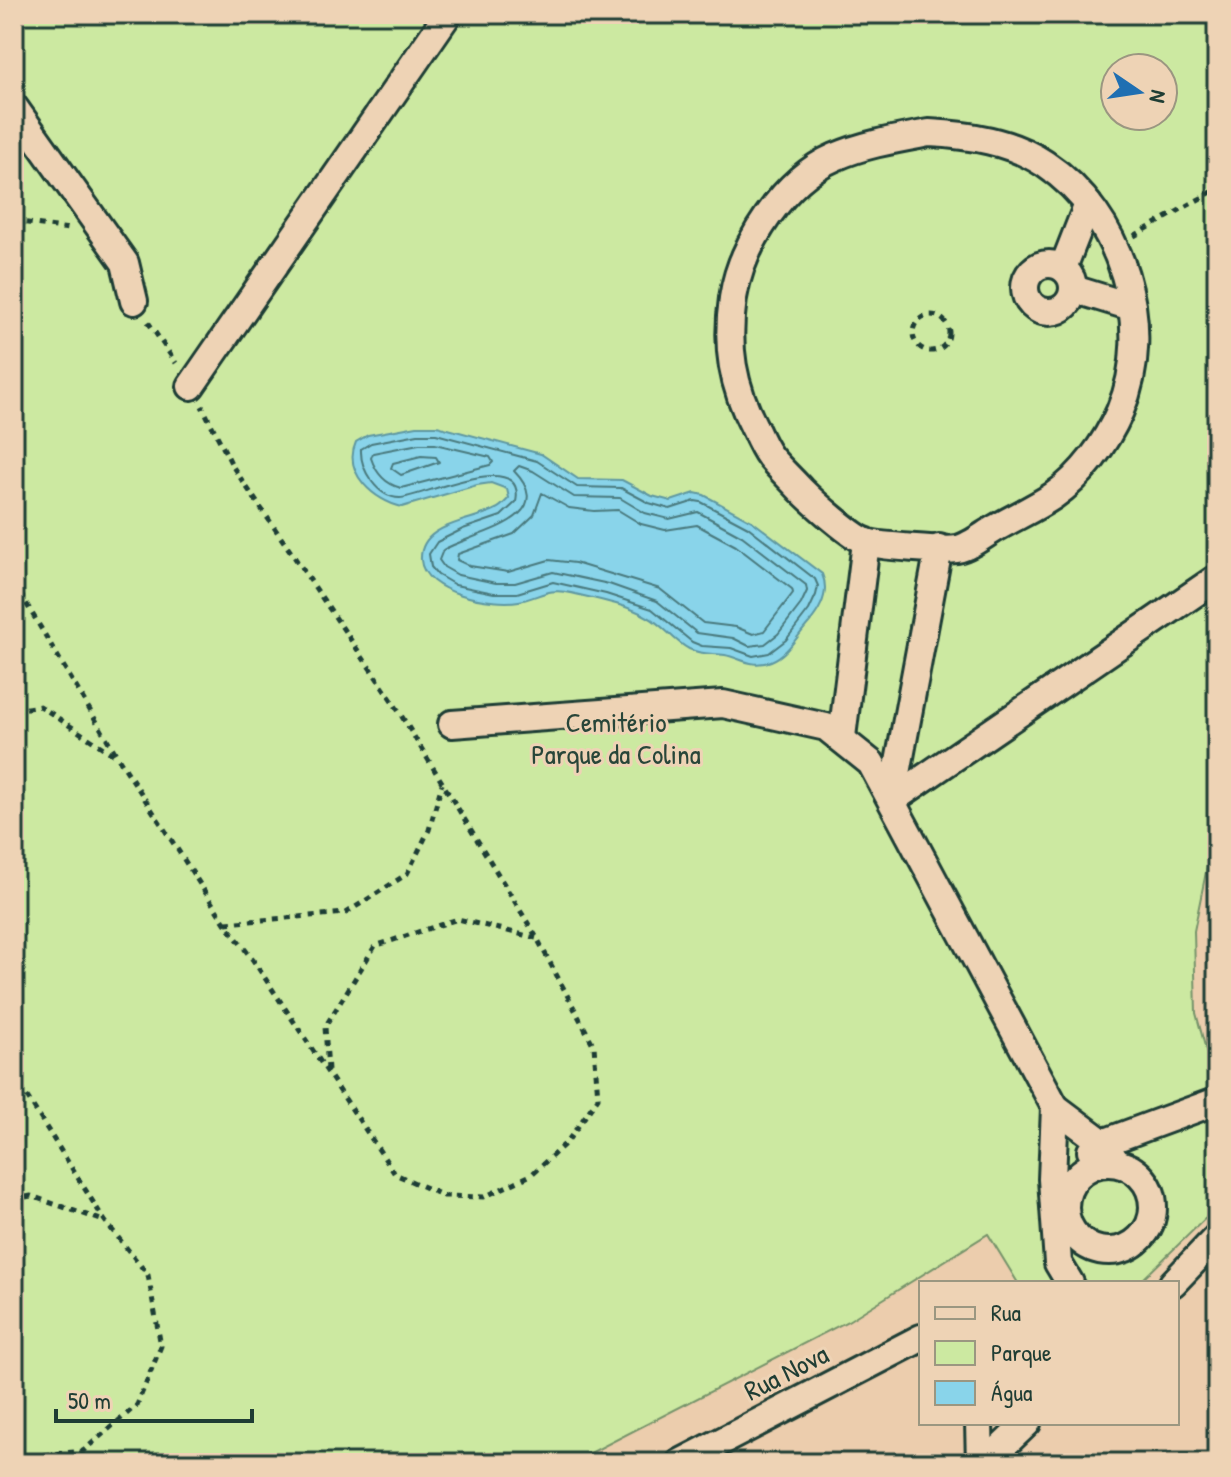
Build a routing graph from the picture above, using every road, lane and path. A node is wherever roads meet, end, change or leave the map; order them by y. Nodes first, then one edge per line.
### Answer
1 (448, 14) edge
2 (14, 107) edge
3 (1217, 189) edge
4 (1088, 204) junction
5 (1115, 247) junction
6 (134, 301) dead end
7 (1132, 307) junction
8 (946, 342) joint
9 (191, 386) joint
10 (866, 542) junction
11 (939, 548) junction
12 (1217, 578) edge
13 (14, 583) edge
14 (14, 710) edge
15 (452, 724) dead end
16 (842, 737) junction
17 (119, 759) junction
18 (442, 783) junction
19 (892, 800) junction
20 (225, 923) junction
21 (537, 938) junction
22 (328, 1073) junction
23 (14, 1076) edge
24 (1217, 1101) edge
25 (1055, 1107) junction
26 (1110, 1153) junction
27 (1059, 1189) junction
28 (14, 1199) edge
29 (105, 1221) junction
30 (1217, 1237) edge
31 (1069, 1281) edge
32 (1175, 1281) edge
33 (919, 1339) edge
34 (979, 1425) edge
35 (1025, 1425) edge
36 (14, 1458) edge
37 (680, 1463) edge
38 (983, 1463) edge

1 - 9 street
2 - 6 street
3 - 5 path
4 - 5 street
4 - 7 street
4 - 10 street
5 - 7 street
7 - 11 street
8 - 8 path
9 - 18 path
10 - 11 street
10 - 16 street
11 - 19 street
12 - 19 street
13 - 17 path
14 - 17 path
15 - 16 street
16 - 19 street
17 - 20 path
18 - 20 path
18 - 21 path
19 - 25 street
20 - 22 path
21 - 22 path
21 - 22 path
23 - 29 path
24 - 26 street
25 - 26 street
25 - 27 street
26 - 27 street
26 - 27 street
27 - 31 street
28 - 29 path
29 - 36 path
30 - 32 street
33 - 37 street, Rua Nova
34 - 38 street
35 - 38 street

